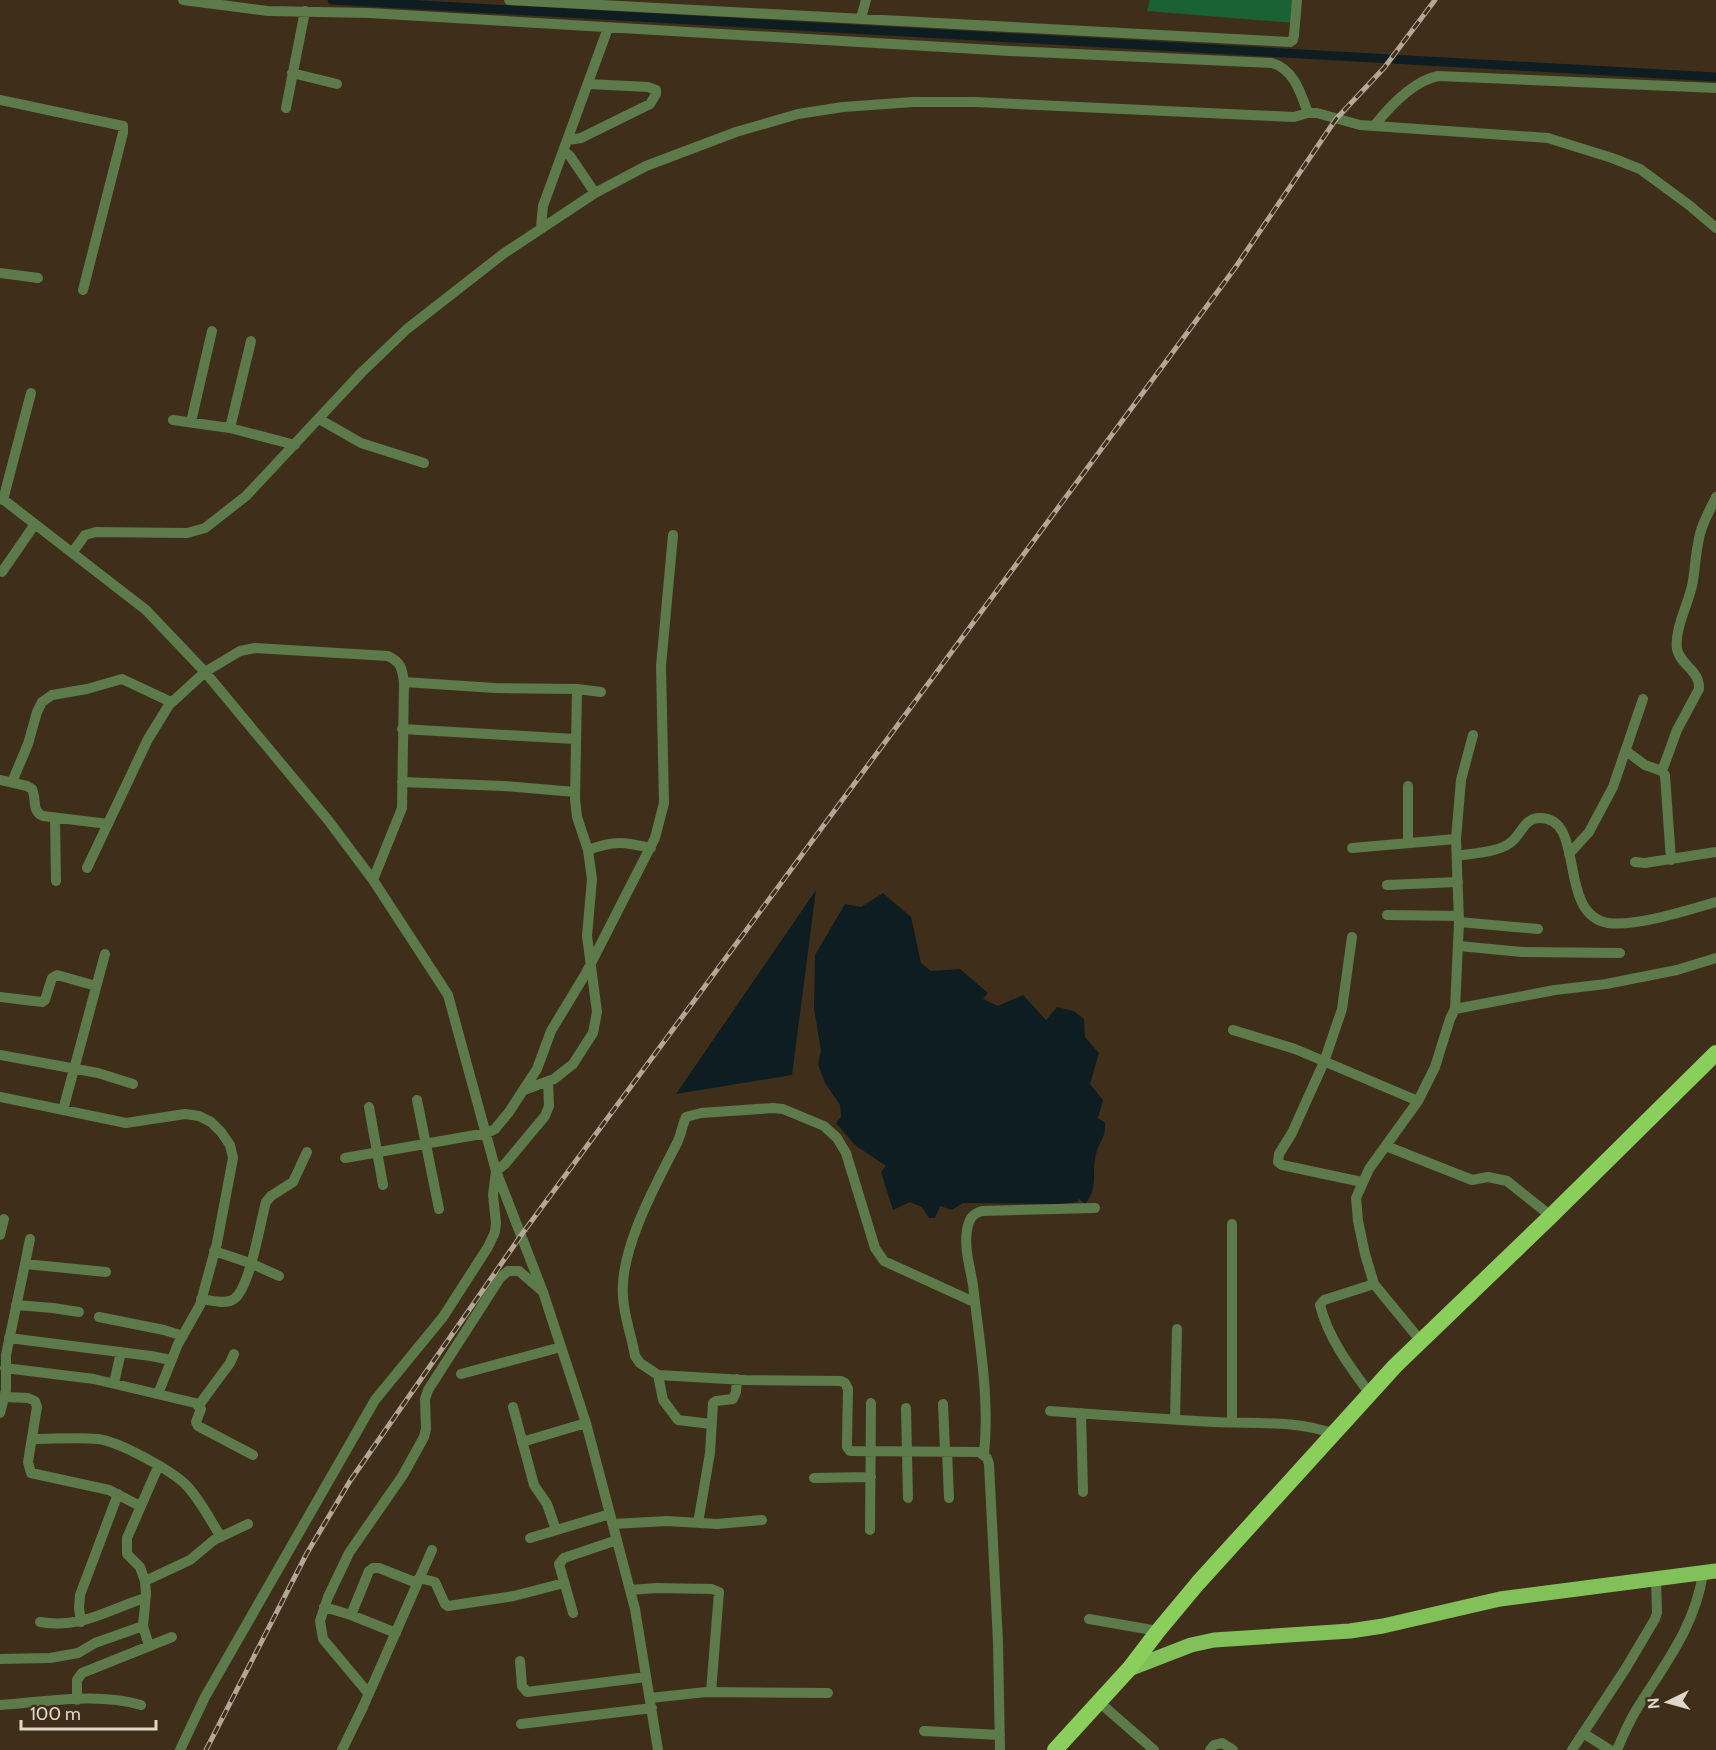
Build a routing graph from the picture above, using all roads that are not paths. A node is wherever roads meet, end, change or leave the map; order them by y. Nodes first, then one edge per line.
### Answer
1 (183, 0) edge
2 (508, 0) edge
3 (866, 0) edge
4 (1297, 0) edge
5 (305, 11) junction
6 (861, 18) junction
7 (608, 28) junction
8 (292, 73) junction
9 (337, 84) dead end
10 (588, 84) junction
11 (1716, 88) edge
12 (0, 100) edge
13 (286, 108) dead end
14 (1308, 113) junction
15 (1374, 126) junction
16 (568, 140) junction
17 (564, 152) junction
18 (595, 193) junction
19 (541, 227) junction
20 (1716, 228) edge
21 (0, 273) edge
22 (38, 278) dead end
23 (83, 290) dead end
24 (212, 331) dead end
25 (251, 341) dead end
26 (31, 393) dead end
27 (318, 419) junction
28 (172, 420) dead end
29 (191, 423) junction
30 (230, 428) junction
31 (295, 445) junction
32 (424, 463) dead end
33 (1716, 497) edge
34 (2, 498) edge
35 (35, 524) junction
36 (673, 535) dead end
37 (72, 553) junction
38 (2, 572) dead end
39 (205, 672) junction
40 (404, 682) junction
41 (577, 689) junction
42 (600, 692) dead end
43 (1643, 699) dead end
44 (171, 702) junction
45 (402, 729) junction
46 (1473, 735) dead end
47 (575, 739) junction
48 (1626, 751) junction
49 (1662, 771) junction
50 (0, 780) edge
51 (12, 782) junction
52 (402, 782) junction
53 (1408, 786) dead end
54 (575, 792) junction
55 (56, 818) junction
56 (108, 824) junction
57 (1456, 839) junction
58 (1408, 843) junction
59 (651, 848) junction
60 (1352, 848) dead end
61 (588, 850) junction
62 (1716, 852) edge
63 (1569, 855) junction
64 (1456, 856) junction
65 (1671, 860) junction
66 (1635, 862) dead end
67 (87, 867) dead end
68 (373, 880) junction
69 (56, 881) dead end
70 (1458, 882) junction
71 (1387, 885) dead end
72 (1716, 902) edge
73 (1387, 915) dead end
74 (1459, 919) junction
75 (1539, 929) dead end
76 (1352, 937) dead end
77 (1459, 946) junction
78 (1620, 953) dead end
79 (105, 954) dead end
80 (1716, 958) edge
81 (590, 965) junction
82 (96, 987) junction
83 (0, 997) edge
84 (1455, 1009) junction
85 (1233, 1030) dead end
86 (1716, 1053) edge
87 (0, 1055) edge
88 (1324, 1062) junction
89 (74, 1069) junction
90 (548, 1081) junction
91 (133, 1084) dead end
92 (524, 1090) junction
93 (0, 1097) edge
94 (417, 1100) dead end
95 (1418, 1101) junction
96 (369, 1107) dead end
97 (63, 1110) junction
98 (487, 1133) junction
99 (426, 1143) junction
100 (1386, 1146) junction
101 (307, 1152) dead end
102 (378, 1152) junction
103 (345, 1158) dead end
104 (496, 1171) junction
105 (1362, 1182) junction
106 (383, 1185) dead end
107 (1095, 1208) dead end
108 (439, 1209) dead end
109 (1551, 1216) junction
110 (4, 1219) dead end
111 (1232, 1224) dead end
112 (0, 1235) edge
113 (30, 1239) dead end
114 (214, 1251) junction
115 (250, 1263) junction
116 (25, 1264) junction
117 (106, 1272) dead end
118 (279, 1276) dead end
119 (1374, 1284) junction
120 (543, 1292) junction
121 (201, 1299) junction
122 (974, 1302) junction
123 (16, 1305) junction
124 (79, 1312) dead end
125 (99, 1317) dead end
126 (1177, 1329) dead end
127 (183, 1336) junction
128 (9, 1338) junction
129 (1420, 1340) junction
130 (561, 1347) junction
131 (121, 1352) junction
132 (234, 1354) dead end
133 (171, 1360) junction
134 (5, 1368) junction
135 (461, 1374) dead end
136 (658, 1375) junction
137 (736, 1380) junction
138 (114, 1383) junction
139 (158, 1394) junction
140 (1370, 1394) junction
141 (5, 1397) junction
142 (872, 1403) dead end
143 (943, 1404) dead end
144 (199, 1405) junction
145 (513, 1407) dead end
146 (906, 1408) dead end
147 (1050, 1411) dead end
148 (0, 1413) edge
149 (1081, 1413) junction
150 (1175, 1419) junction
151 (1232, 1422) junction
152 (585, 1423) junction
153 (711, 1424) junction
154 (1334, 1434) junction
155 (32, 1439) junction
156 (522, 1442) junction
157 (870, 1451) junction
158 (907, 1451) junction
159 (946, 1451) junction
160 (984, 1454) junction
161 (253, 1455) dead end
162 (158, 1467) junction
163 (870, 1477) junction
164 (814, 1478) dead end
165 (1083, 1492) dead end
166 (118, 1494) junction
167 (908, 1498) dead end
168 (949, 1498) dead end
169 (140, 1506) junction
170 (611, 1519) junction
171 (762, 1520) dead end
172 (698, 1523) junction
173 (249, 1524) dead end
174 (556, 1530) junction
175 (870, 1530) dead end
176 (221, 1537) junction
177 (530, 1538) dead end
178 (617, 1540) junction
179 (432, 1550) dead end
180 (1710, 1572) edge
181 (1656, 1578) junction
182 (145, 1581) junction
183 (418, 1581) junction
184 (564, 1583) junction
185 (630, 1590) junction
186 (145, 1598) junction
187 (324, 1607) junction
188 (573, 1613) dead end
189 (351, 1615) junction
190 (1089, 1620) dead end
191 (40, 1622) dead end
192 (81, 1622) junction
193 (143, 1626) junction
194 (1158, 1631) junction
195 (396, 1633) junction
196 (172, 1637) dead end
197 (149, 1646) junction
198 (0, 1659) edge
199 (520, 1661) dead end
200 (1130, 1669) junction
201 (646, 1677) junction
202 (711, 1692) junction
203 (828, 1693) dead end
204 (369, 1694) junction
205 (77, 1700) junction
206 (1099, 1702) junction
207 (651, 1703) junction
208 (0, 1705) edge
209 (141, 1705) dead end
210 (521, 1724) dead end
211 (924, 1731) dead end
212 (1583, 1733) junction
213 (1000, 1735) junction
214 (180, 1750) edge
215 (342, 1750) edge
216 (658, 1750) edge
217 (1000, 1750) edge
218 (1055, 1750) edge
219 (1154, 1750) edge
220 (1210, 1750) edge
221 (1233, 1750) edge
222 (1572, 1750) edge
223 (1610, 1750) edge
224 (1617, 1750) edge

1 - 5 street
2 - 6 street
3 - 6 street
4 - 6 street
5 - 7 street
5 - 8 street
7 - 10 street
7 - 14 street
8 - 9 street
8 - 13 street
10 - 16 street
10 - 16 street
11 - 15 street
12 - 23 street
14 - 15 street
14 - 18 street
15 - 20 street
16 - 17 street
17 - 18 street
17 - 19 street
18 - 19 street
19 - 27 street
21 - 22 street
24 - 29 street
25 - 30 street
26 - 34 street
27 - 31 street
27 - 32 street
28 - 29 street
29 - 30 street
30 - 31 street
31 - 37 street
33 - 49 street
34 - 35 street
35 - 37 street
35 - 38 street
36 - 59 street
37 - 39 street
39 - 40 street
39 - 44 street
39 - 68 street
40 - 41 street
40 - 45 street
41 - 42 street
41 - 47 street
43 - 48 street
44 - 51 street
44 - 56 street
45 - 47 street
45 - 52 street
46 - 57 street
47 - 54 street
48 - 49 street
48 - 63 street
49 - 65 street
50 - 51 street
51 - 55 street
52 - 54 street
52 - 68 street
53 - 58 street
54 - 61 street
55 - 56 street
55 - 69 street
56 - 67 street
57 - 58 street
57 - 64 street
58 - 60 street
59 - 61 street
59 - 81 street
61 - 81 street
62 - 65 street
63 - 64 street
63 - 72 street
64 - 70 street
65 - 66 street
68 - 98 street
70 - 71 street
70 - 74 street
73 - 74 street
74 - 75 street
74 - 77 street
76 - 88 street
77 - 78 street
77 - 84 street
79 - 82 street
80 - 84 street
81 - 90 street
81 - 92 street
82 - 83 street
82 - 89 street
84 - 95 street
85 - 88 street
86 - 109 highway
87 - 89 street
88 - 95 street
88 - 105 street
89 - 91 street
89 - 97 street
90 - 92 street
90 - 104 street
92 - 98 street
93 - 97 street
94 - 99 street
95 - 100 street
96 - 102 street
97 - 114 street
98 - 99 street
98 - 104 street
99 - 102 street
99 - 108 street
100 - 105 street
100 - 109 street
101 - 115 street
102 - 103 street
102 - 106 street
104 - 120 street
104 - 214 street
105 - 119 street
107 - 122 street
109 - 129 highway
110 - 112 street
111 - 151 street
113 - 116 street
114 - 115 street
114 - 121 street
115 - 118 street
115 - 121 street
116 - 117 street
116 - 123 street
119 - 129 street
119 - 140 street
120 - 130 street
120 - 187 street
121 - 127 street
122 - 136 street
122 - 160 street
123 - 124 street
123 - 128 street
125 - 127 street
126 - 150 street
127 - 133 street
128 - 131 street
128 - 134 street
129 - 140 highway
130 - 135 street
130 - 152 street
131 - 133 street
131 - 138 street
132 - 144 street
133 - 139 street
134 - 138 street
134 - 141 street
136 - 137 street
136 - 153 street
137 - 153 street
137 - 157 street
138 - 139 street
139 - 144 street
140 - 154 highway
141 - 148 street
141 - 155 street
142 - 157 street
143 - 159 street
144 - 161 street
145 - 156 street
146 - 158 street
147 - 149 street
149 - 150 street
149 - 165 street
150 - 151 street
151 - 154 street
152 - 156 street
152 - 170 street
153 - 172 street
154 - 194 highway
155 - 162 street
155 - 166 street
156 - 174 street
157 - 158 street
157 - 163 street
158 - 159 street
158 - 167 street
159 - 160 street
159 - 168 street
160 - 213 street
162 - 169 street
162 - 176 street
163 - 164 street
163 - 175 street
166 - 169 street
166 - 192 street
169 - 182 street
170 - 172 street
170 - 174 street
170 - 178 street
171 - 172 street
173 - 176 street
174 - 177 street
176 - 182 street
178 - 184 street
178 - 185 street
179 - 183 street
180 - 181 main road
180 - 224 street
181 - 200 main road
181 - 212 street
182 - 186 street
183 - 184 street
183 - 189 street
183 - 195 street
184 - 188 street
185 - 201 street
185 - 202 street
186 - 192 street
186 - 193 street
187 - 189 street
187 - 204 street
189 - 195 street
190 - 194 street
191 - 192 street
193 - 197 street
193 - 198 street
194 - 200 highway
195 - 204 street
196 - 197 street
197 - 205 street
199 - 201 street
200 - 206 highway
201 - 207 street
202 - 203 street
202 - 207 street
204 - 215 street
205 - 208 street
205 - 209 street
206 - 218 highway
206 - 219 street
207 - 210 street
207 - 216 street
211 - 213 street
212 - 222 street
212 - 223 street
213 - 217 street
220 - 221 street

